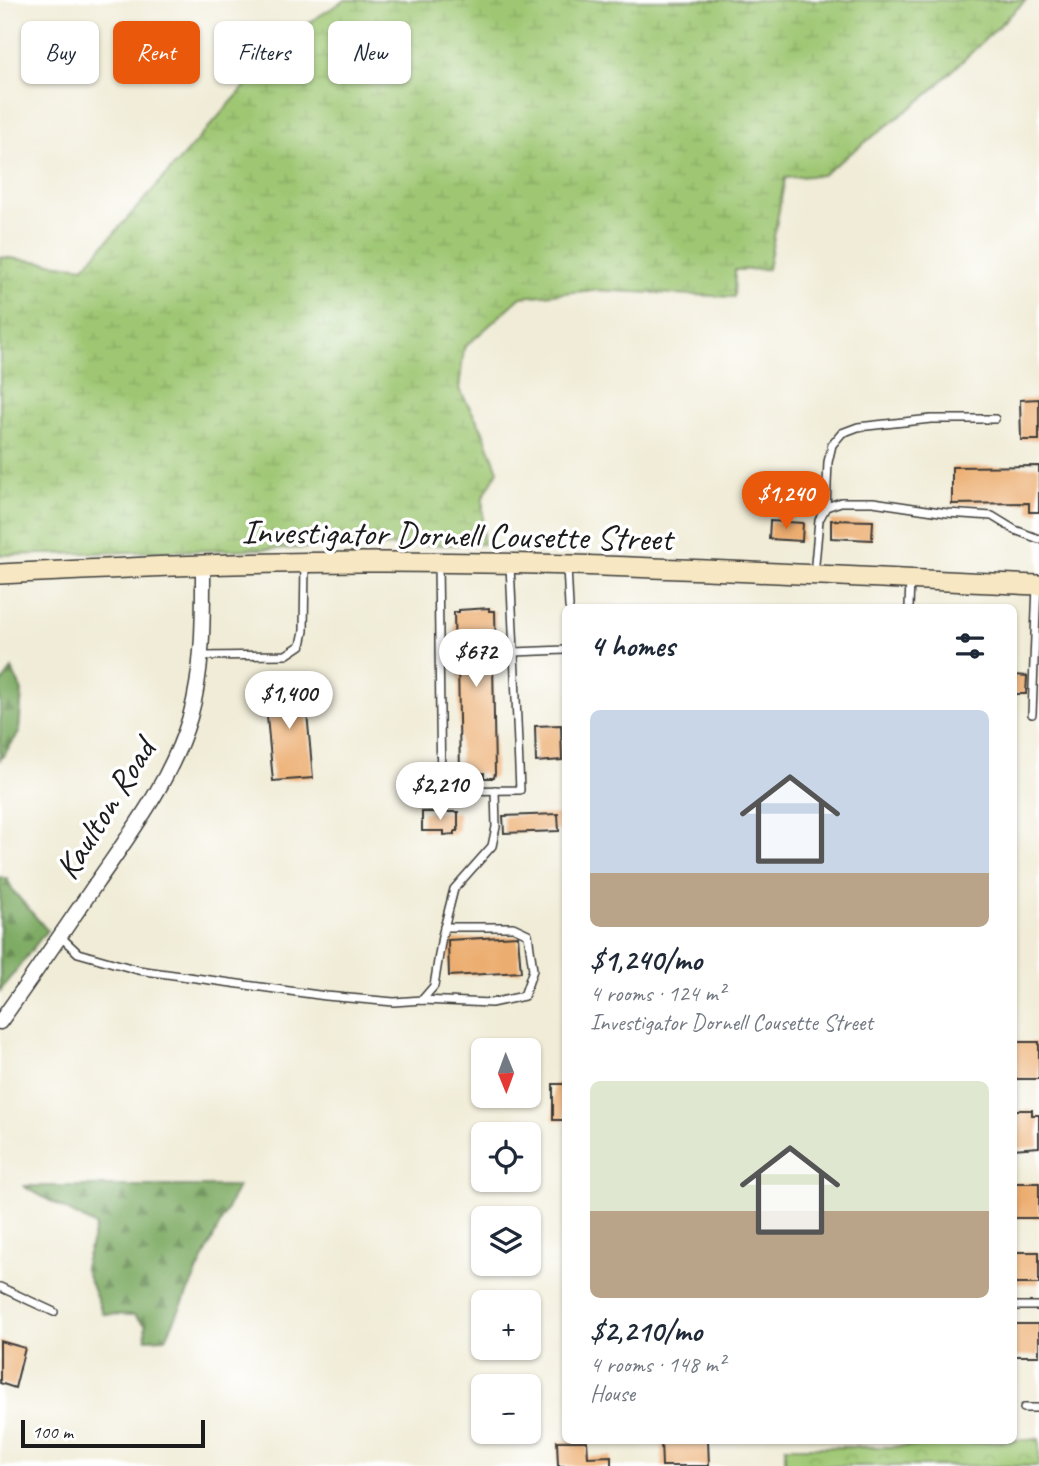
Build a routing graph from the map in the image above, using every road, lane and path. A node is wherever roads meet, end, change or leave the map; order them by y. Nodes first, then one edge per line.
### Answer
1 (995, 419) dead end
2 (826, 507) junction
3 (1039, 539) edge
4 (305, 562) junction
5 (438, 563) junction
6 (203, 564) junction
7 (510, 564) junction
8 (567, 565) junction
9 (0, 574) edge
10 (814, 575) junction
11 (911, 579) junction
12 (1038, 585) edge
13 (569, 604) edge
14 (909, 604) edge
15 (562, 650) edge
16 (514, 652) junction
17 (201, 656) junction
18 (1032, 714) dead end
19 (495, 790) junction
20 (444, 927) junction
21 (60, 936) junction
22 (422, 1000) junction
23 (0, 1022) edge
24 (0, 1287) edge
25 (1017, 1306) edge
26 (1039, 1306) edge
27 (54, 1312) dead end
28 (1024, 1408) dead end
29 (1039, 1408) edge

1 - 2 lane
2 - 3 lane
2 - 10 lane
4 - 5 main road, Investigator Dornell Cousette Street
4 - 6 main road, Investigator Dornell Cousette Street
4 - 17 lane
5 - 7 main road, Investigator Dornell Cousette Street
5 - 19 lane
6 - 9 main road, Investigator Dornell Cousette Street
6 - 17 street, Kaulton Road
7 - 8 main road, Investigator Dornell Cousette Street
7 - 16 lane
8 - 10 main road, Investigator Dornell Cousette Street
8 - 13 lane
10 - 11 main road, Investigator Dornell Cousette Street
11 - 12 main road, Investigator Dornell Cousette Street
11 - 14 lane
12 - 18 lane
15 - 16 lane
16 - 19 lane
17 - 21 street, Kaulton Road
19 - 20 lane
20 - 22 lane
20 - 22 lane
21 - 22 lane
21 - 23 street, Kaulton Road
24 - 27 lane
25 - 26 lane
28 - 29 lane

